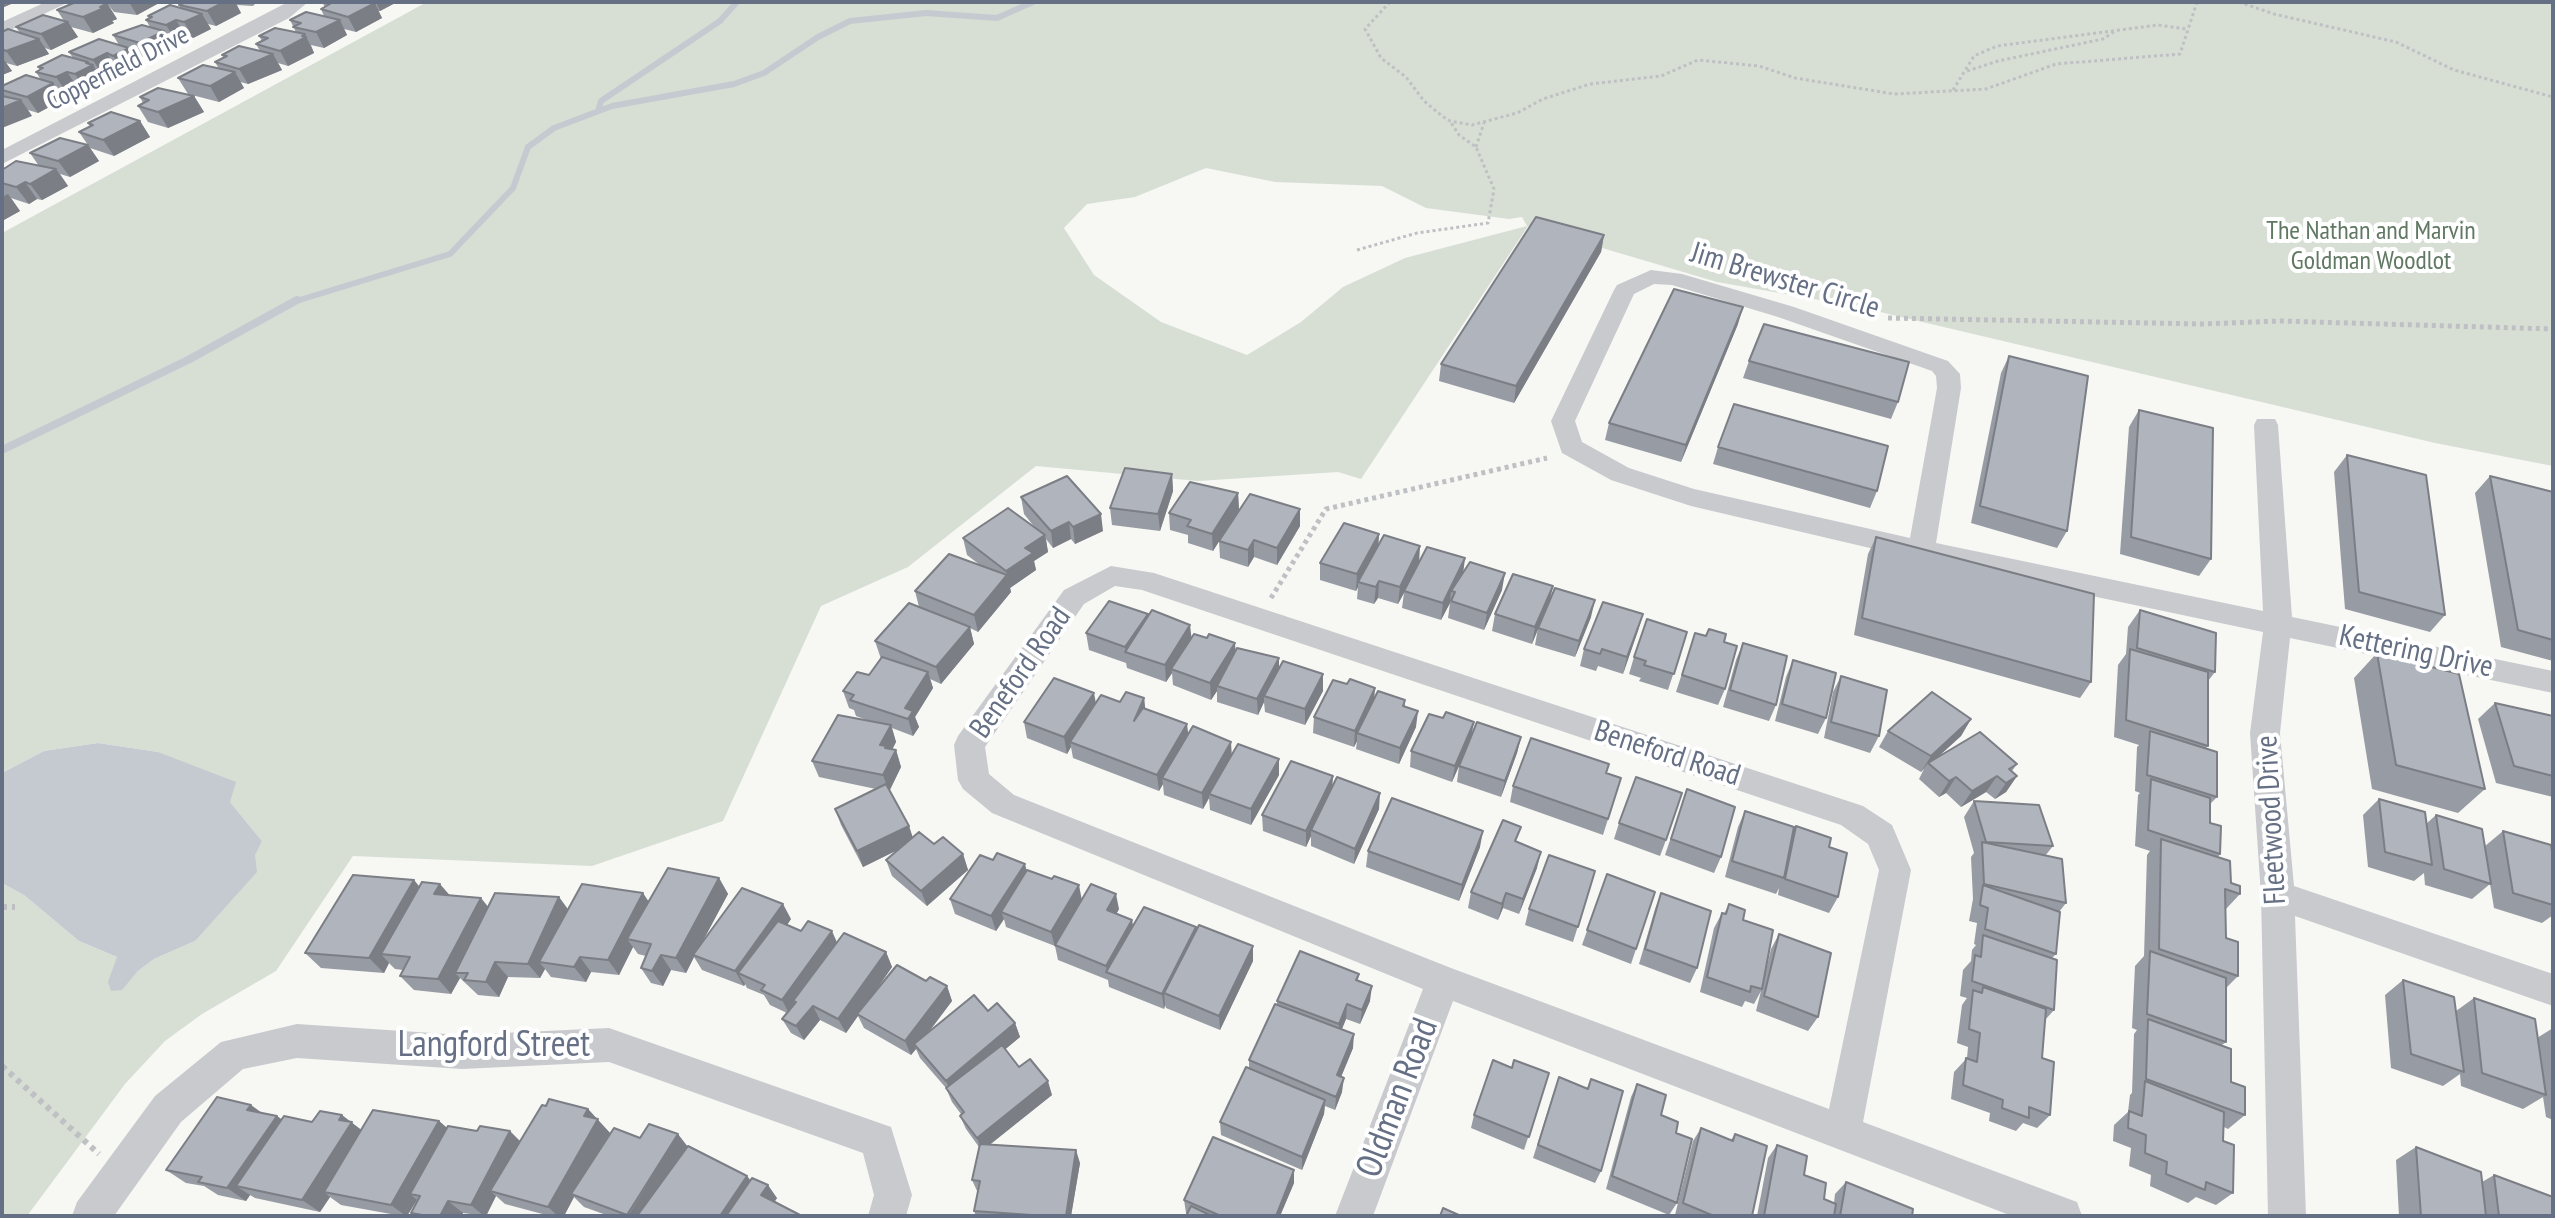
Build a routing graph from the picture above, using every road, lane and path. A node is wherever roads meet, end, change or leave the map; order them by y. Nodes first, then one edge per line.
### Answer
1 (60, 2) edge
2 (299, 2) edge
3 (1390, 2) edge
4 (2197, 2) edge
5 (2239, 2) edge
6 (2, 29) edge
7 (2186, 29) junction
8 (2115, 31) junction
9 (1966, 72) junction
10 (1953, 90) junction
11 (2553, 97) edge
12 (1450, 121) junction
13 (1484, 123) junction
14 (1476, 147) junction
15 (2, 158) edge
16 (1357, 250) dead end
17 (1888, 318) dead end
18 (2553, 329) edge
19 (2266, 425) dead end
20 (1547, 458) dead end
21 (1921, 550) junction
22 (1259, 618) junction
23 (2278, 622) junction
24 (2553, 682) edge
25 (2278, 895) junction
26 (2, 907) edge
27 (15, 907) dead end
28 (1443, 981) junction
29 (2553, 990) edge
30 (2, 1066) edge
31 (1843, 1131) junction
32 (122, 1175) junction
33 (91, 1216) edge
34 (887, 1216) edge
35 (1354, 1216) edge
36 (2063, 1216) edge
37 (2287, 1216) edge

1 - 6 street
2 - 15 street, Copperfield Drive
3 - 12 path
4 - 7 path
5 - 11 path
7 - 8 path
7 - 10 path
8 - 9 path
8 - 9 path
9 - 10 path
10 - 13 path
12 - 13 path
12 - 14 path
13 - 14 path
14 - 16 path
17 - 18 path
19 - 23 street, Fleetwood Drive
20 - 22 path
21 - 21 street, Jim Brewster Circle
21 - 23 street, Jim Brewster Circle
22 - 28 street, Beneford Road
22 - 31 street, Beneford Road
23 - 24 street, Kettering Drive
23 - 25 street, Fleetwood Drive
25 - 29 street
25 - 37 street, Fleetwood Drive
26 - 27 path
28 - 31 street, Beneford Road
28 - 35 street, Oldman Road
30 - 32 path
31 - 36 street, Beneford Road
32 - 33 street, Langford Street
32 - 34 street, Langford Street

